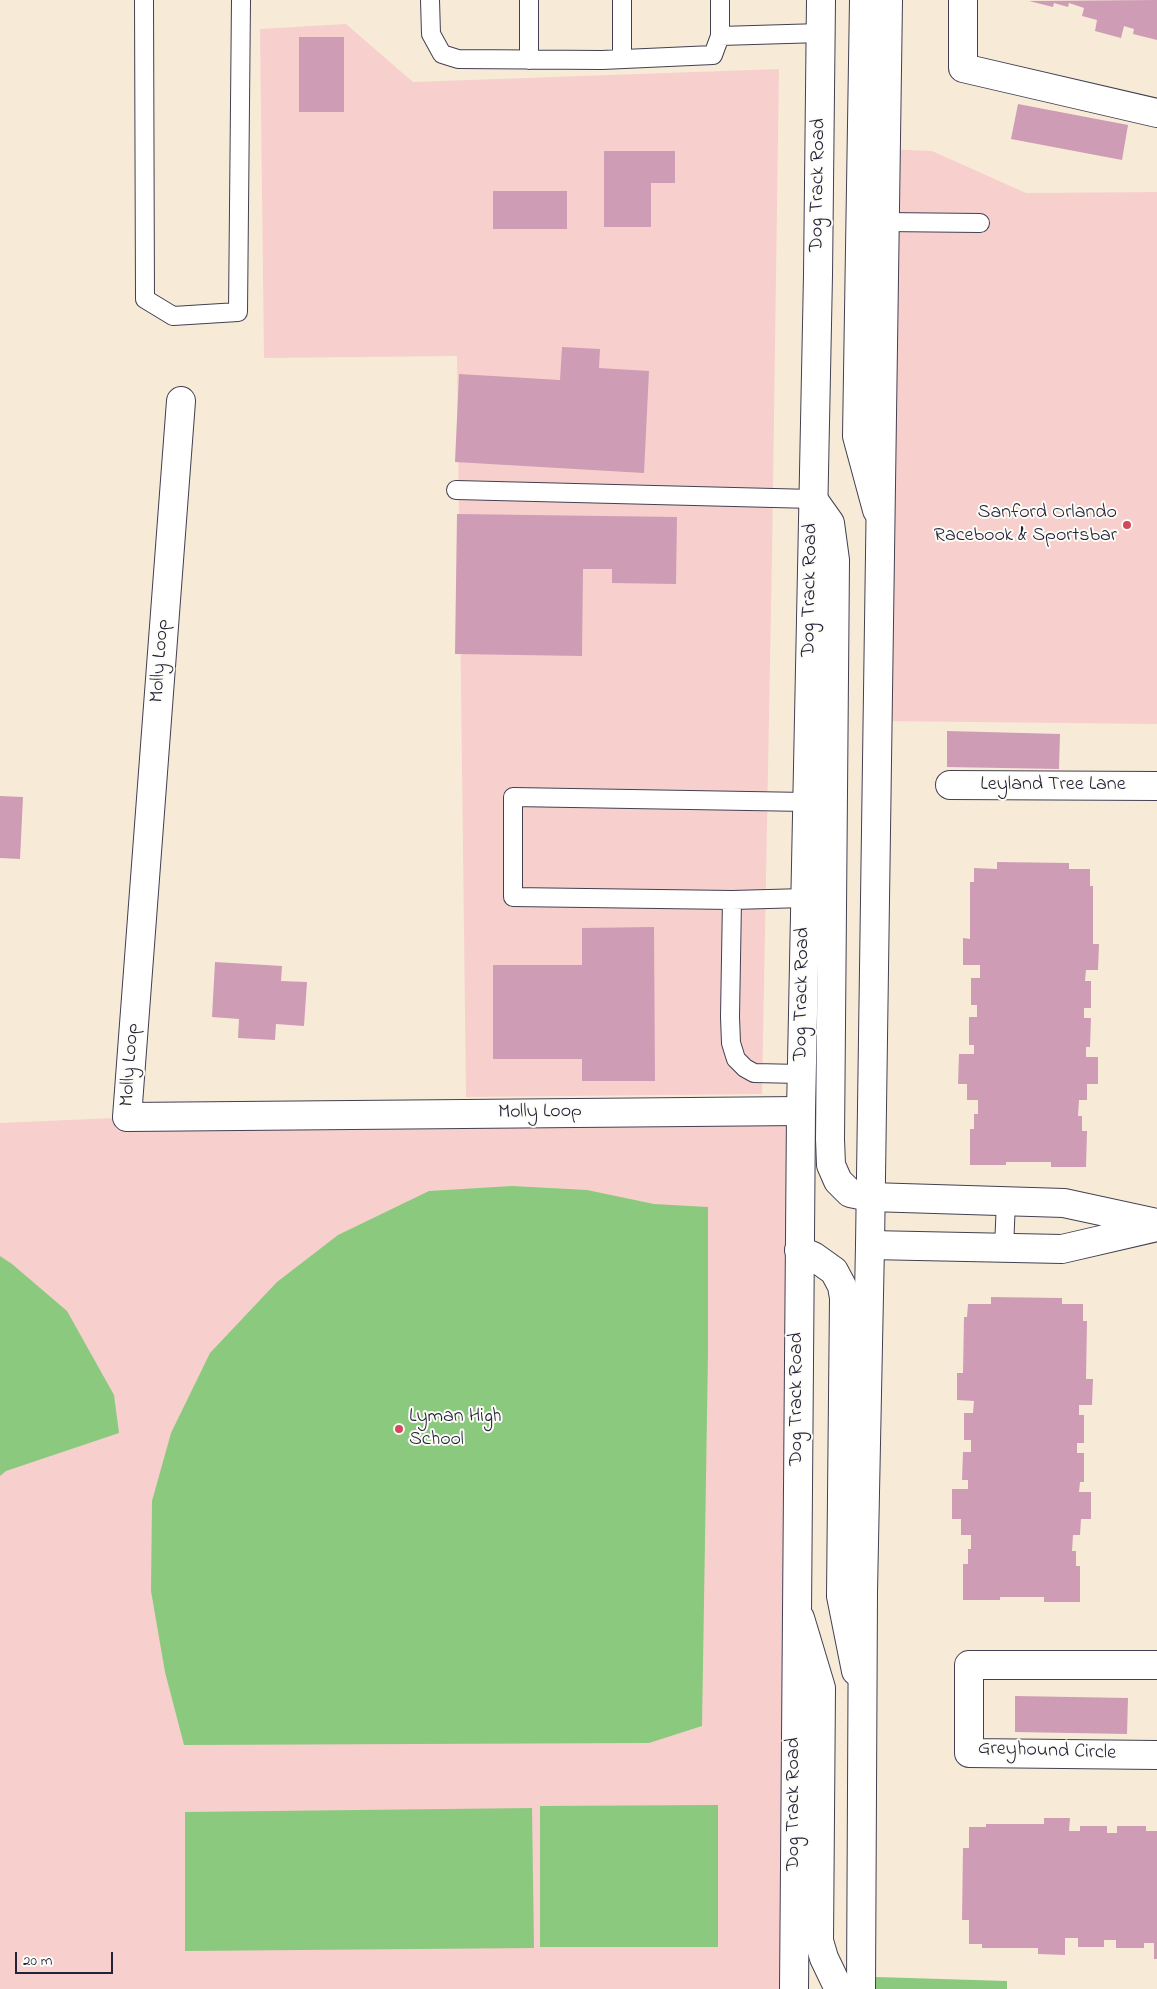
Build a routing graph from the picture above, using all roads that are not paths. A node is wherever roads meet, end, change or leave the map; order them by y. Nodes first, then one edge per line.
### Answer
1 (144, 0) edge
2 (242, 0) edge
3 (430, 0) edge
4 (529, 0) edge
5 (622, 0) edge
6 (720, 0) edge
7 (821, 0) edge
8 (864, 0) edge
9 (888, 0) edge
10 (963, 0) edge
11 (820, 33) junction
12 (720, 36) junction
13 (622, 59) junction
14 (528, 60) junction
15 (1157, 113) edge
16 (884, 222) junction
17 (980, 223) dead end
18 (181, 401) dead end
19 (456, 490) dead end
20 (813, 499) junction
21 (880, 518) junction
22 (950, 786) dead end
23 (1157, 786) edge
24 (807, 802) junction
25 (805, 898) junction
26 (732, 900) junction
27 (801, 1074) junction
28 (800, 1111) junction
29 (870, 1198) junction
30 (1006, 1201) junction
31 (1157, 1223) edge
32 (1157, 1227) edge
33 (870, 1245) junction
34 (1004, 1248) junction
35 (799, 1250) junction
36 (797, 1607) junction
37 (1157, 1665) edge
38 (863, 1702) junction
39 (1157, 1755) edge
40 (794, 1989) edge
41 (842, 1989) edge
42 (861, 1989) edge

1 - 2 lane
3 - 14 lane
4 - 14 lane
5 - 13 lane
6 - 12 lane
7 - 11 street, Dog Track Road
8 - 21 street
9 - 16 street
10 - 15 street
11 - 12 lane
11 - 20 street, Dog Track Road
12 - 13 lane
13 - 14 lane
16 - 17 lane
16 - 21 street
18 - 28 street, Molly Loop
19 - 20 lane
20 - 24 street, Dog Track Road
20 - 29 street
21 - 29 street
22 - 23 street, Leyland Tree Lane
24 - 25 street, Dog Track Road
24 - 26 lane
25 - 26 lane
25 - 27 street, Dog Track Road
26 - 27 lane
27 - 28 street, Dog Track Road
28 - 35 street, Dog Track Road
29 - 30 street
29 - 33 street
30 - 31 street
30 - 34 lane
32 - 34 street
33 - 34 street
33 - 38 street
35 - 36 street, Dog Track Road
35 - 38 street
36 - 40 street, Dog Track Road
36 - 41 street
37 - 39 street, Greyhound Circle
38 - 42 street

